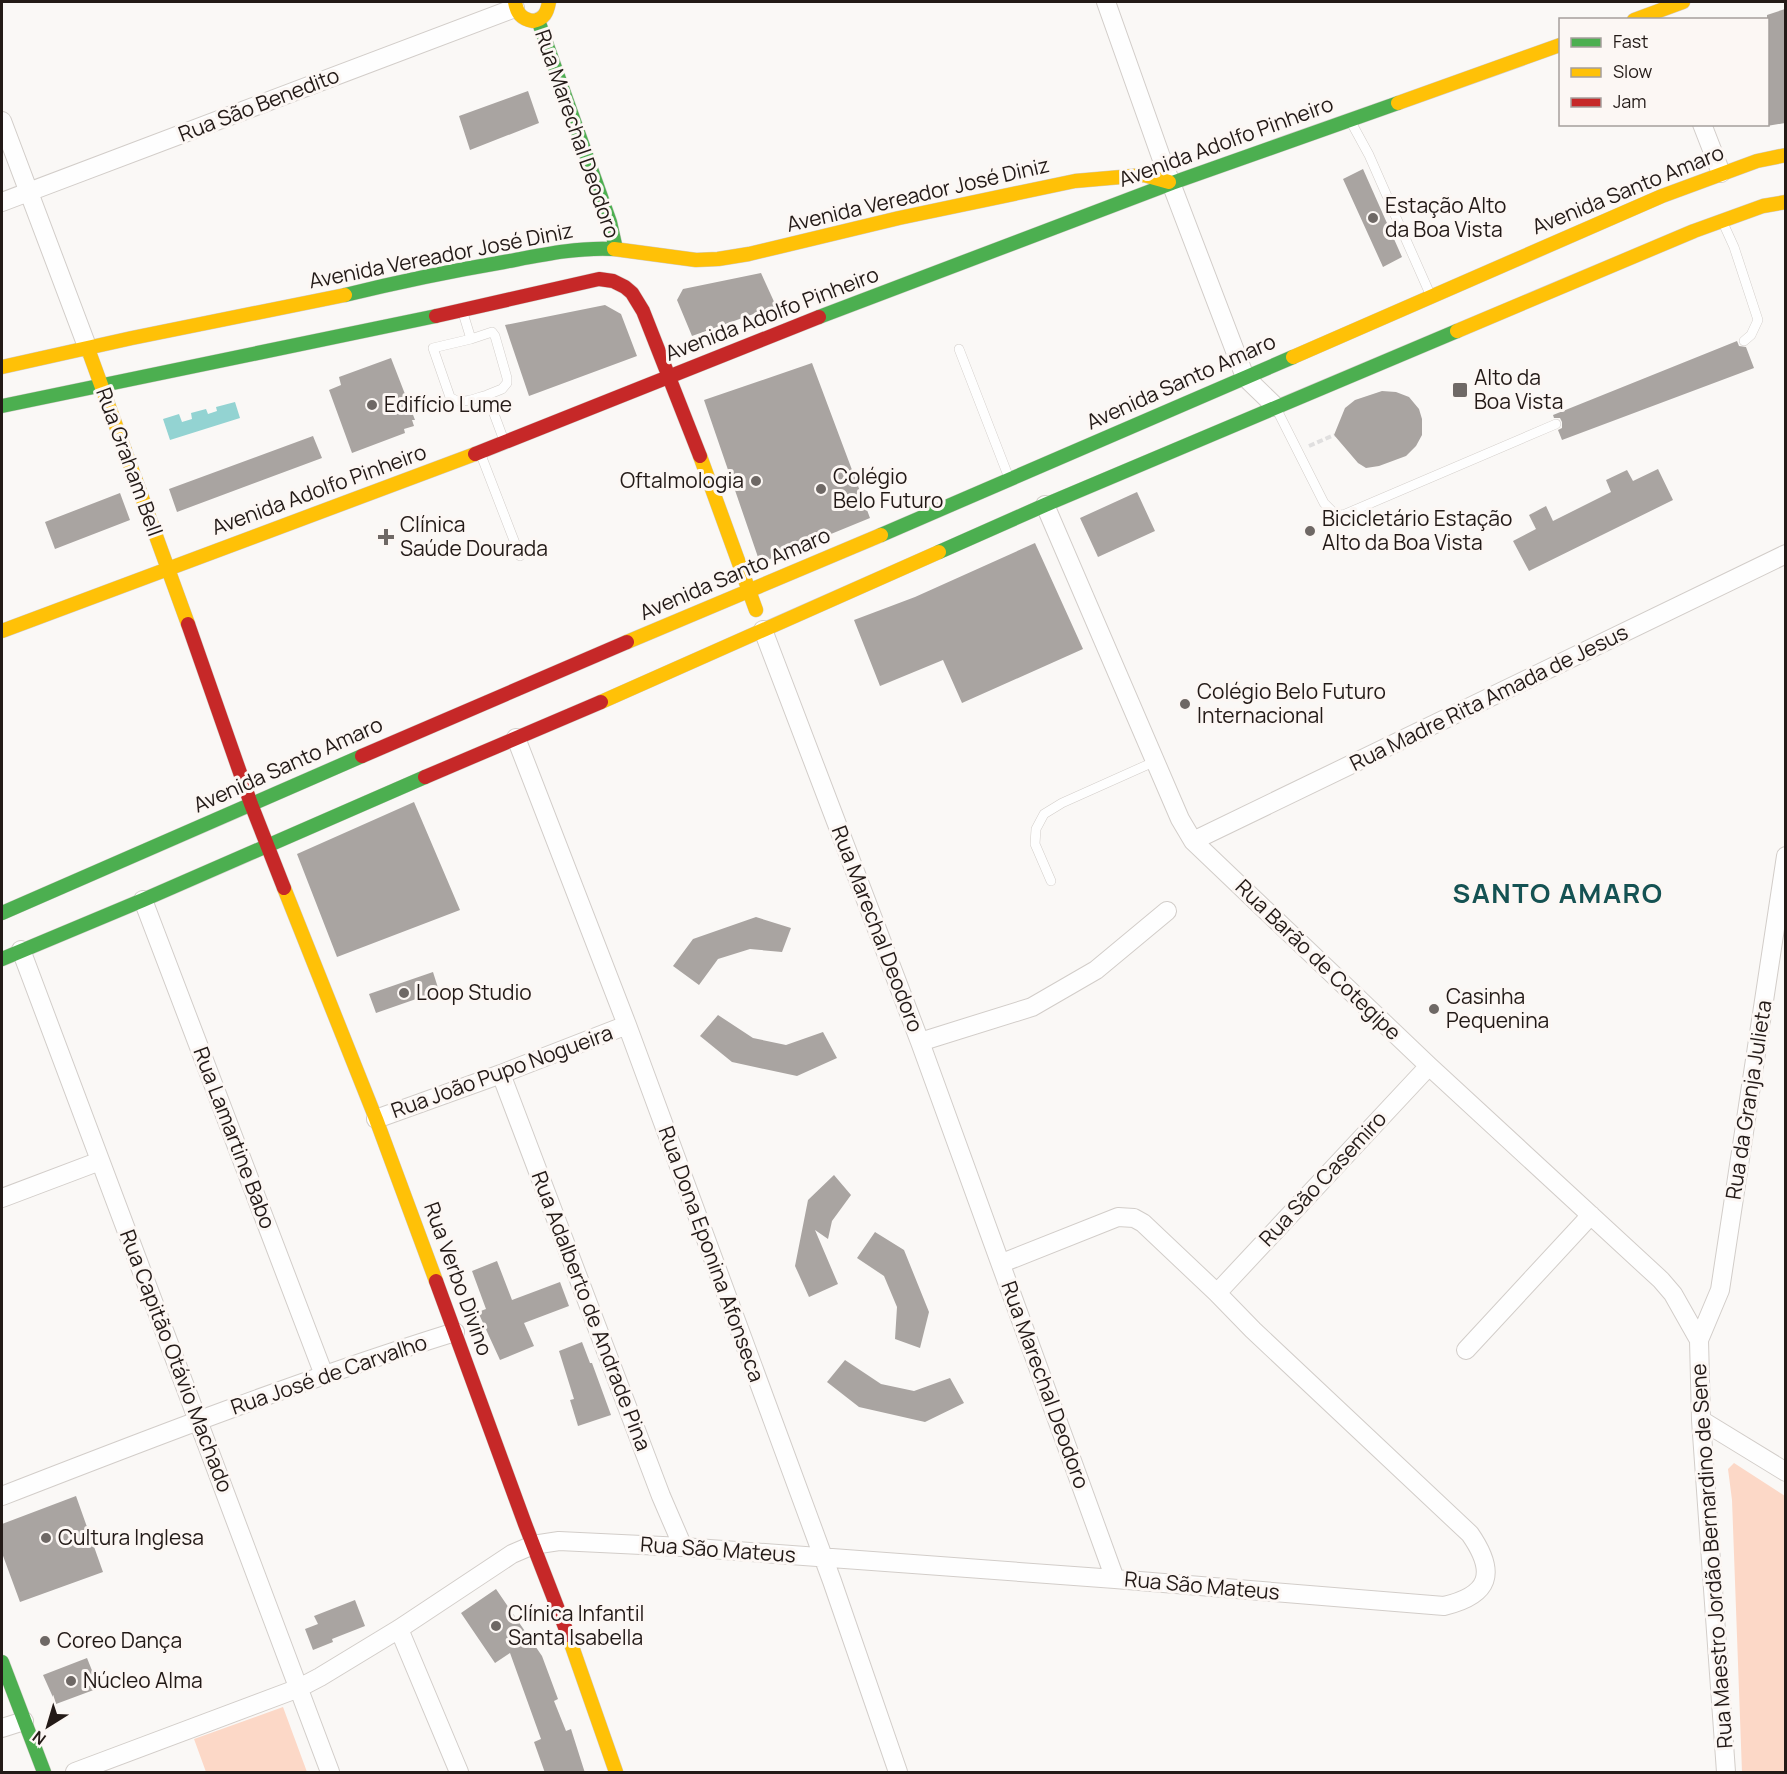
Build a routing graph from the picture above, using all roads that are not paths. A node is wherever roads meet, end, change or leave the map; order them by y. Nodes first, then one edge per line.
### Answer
1 (549, 2) edge
2 (1106, 2) edge
3 (1683, 2) edge
4 (515, 5) edge
5 (1660, 10) edge
6 (1639, 18) edge
7 (538, 20) junction
8 (1559, 45) edge
9 (1350, 119) junction
10 (2, 121) edge
11 (1703, 126) edge
12 (1785, 155) edge
13 (1721, 173) junction
14 (1172, 183) junction
15 (28, 192) junction
16 (1387, 196) dead end
17 (2, 202) edge
18 (1785, 202) edge
19 (1395, 215) dead end
20 (1722, 220) junction
21 (616, 249) junction
22 (1431, 296) junction
23 (462, 310) junction
24 (471, 339) junction
25 (1744, 340) dead end
26 (88, 349) junction
27 (959, 349) dead end
28 (2, 367) edge
29 (670, 376) junction
30 (1245, 377) junction
31 (101, 386) junction
32 (487, 395) junction
33 (2, 406) edge
34 (1276, 407) junction
35 (1556, 424) dead end
36 (505, 443) junction
37 (480, 453) junction
38 (1010, 480) junction
39 (1045, 505) junction
40 (1785, 554) edge
41 (520, 556) dead end
42 (169, 568) junction
43 (749, 591) junction
44 (763, 630) junction
45 (2, 631) edge
46 (516, 738) junction
47 (1156, 761) junction
48 (250, 804) junction
49 (1193, 841) junction
50 (266, 845) junction
51 (1785, 856) edge
52 (1051, 881) dead end
53 (144, 900) junction
54 (1167, 911) dead end
55 (2, 913) edge
56 (21, 950) junction
57 (2, 959) edge
58 (1776, 984) edge
59 (627, 1025) junction
60 (920, 1042) junction
61 (1429, 1066) junction
62 (501, 1074) junction
63 (376, 1119) junction
64 (100, 1161) junction
65 (2, 1198) edge
66 (1591, 1215) junction
67 (1002, 1263) junction
68 (1217, 1293) junction
69 (454, 1332) junction
70 (1699, 1340) junction
71 (1466, 1350) dead end
72 (324, 1375) junction
73 (198, 1420) junction
74 (1701, 1420) junction
75 (1785, 1472) edge
76 (2, 1496) edge
77 (533, 1545) junction
78 (683, 1547) junction
79 (823, 1558) junction
80 (1115, 1579) junction
81 (399, 1629) junction
82 (2, 1662) edge
83 (299, 1688) junction
84 (24, 1721) junction
85 (2, 1728) edge
86 (44, 1773) edge
87 (75, 1773) edge
88 (330, 1773) edge
89 (459, 1773) edge
90 (616, 1773) edge
91 (898, 1773) edge
92 (1726, 1773) edge

1 - 7 main road
2 - 14 street
3 - 5 main road
4 - 7 main road
4 - 15 street, Rua São Benedito
5 - 6 main road
7 - 21 main road, Rua Marechal Deodoro
8 - 9 main road, Avenida Adolfo Pinheiro
9 - 14 main road, Avenida Adolfo Pinheiro
9 - 16 lane
10 - 15 street, Rua Graham Bell
11 - 13 street
12 - 13 main road, Avenida Santo Amaro
13 - 22 main road, Avenida Santo Amaro
14 - 21 main road, Avenida Vereador José Diniz
14 - 29 main road, Avenida Adolfo Pinheiro
14 - 30 street
15 - 17 street, Rua São Benedito
15 - 26 street, Rua Graham Bell
18 - 20 main road
19 - 22 lane
20 - 25 lane
20 - 34 main road
21 - 26 main road, Avenida Vereador José Diniz
22 - 30 main road, Avenida Santo Amaro
23 - 24 lane
23 - 29 main road, Rua Marechal Deodoro
23 - 31 main road
24 - 32 lane
24 - 32 lane
26 - 28 main road, Avenida Vereador José Diniz
26 - 31 main road, Rua Graham Bell
27 - 38 lane
29 - 36 main road, Avenida Adolfo Pinheiro
29 - 43 main road, Rua Marechal Deodoro
30 - 34 street
30 - 38 main road, Avenida Santo Amaro
31 - 33 main road
31 - 42 main road, Rua Graham Bell
32 - 36 lane
34 - 35 lane
34 - 39 main road
36 - 37 main road, Avenida Adolfo Pinheiro
37 - 41 lane
37 - 42 main road, Avenida Adolfo Pinheiro
38 - 43 main road, Avenida Santo Amaro
39 - 44 main road
39 - 47 street, Rua Barão de Cotegipe
40 - 49 street, Rua Madre Rita Amada de Jesus
42 - 45 main road, Avenida Adolfo Pinheiro
42 - 48 main road, Rua Graham Bell
43 - 44 main road, Rua Marechal Deodoro
43 - 48 main road, Avenida Santo Amaro
44 - 46 main road
44 - 60 street, Rua Marechal Deodoro
46 - 50 main road
46 - 59 street, Rua Dona Eponina Afonseca
47 - 49 street, Rua Barão de Cotegipe
47 - 52 lane
48 - 50 main road, Rua Verbo Divino
48 - 55 main road, Avenida Santo Amaro
49 - 61 street, Rua Barão de Cotegipe
50 - 53 main road
50 - 63 main road, Rua Verbo Divino
51 - 58 street, Rua da Granja Julieta
53 - 56 main road
53 - 72 street, Rua Lamartine Babo
54 - 60 street
56 - 57 main road
56 - 64 street, Rua Capitão Otávio Machado
58 - 70 street, Rua da Granja Julieta
59 - 62 street, Rua João Pupo Nogueira
59 - 79 street, Rua Dona Eponina Afonseca
60 - 67 street, Rua Marechal Deodoro
61 - 66 street, Rua Barão de Cotegipe
61 - 68 street, Rua São Casemiro
62 - 63 street, Rua João Pupo Nogueira
62 - 78 street, Rua Adalberto de Andrade Pina
63 - 69 main road, Rua Verbo Divino
64 - 65 street
64 - 73 street, Rua Capitão Otávio Machado
66 - 70 street, Rua Barão de Cotegipe
66 - 71 street
67 - 68 street, Rua São Mateus
67 - 80 street, Rua Marechal Deodoro
68 - 80 street, Rua São Mateus
69 - 72 street, Rua José de Carvalho
69 - 77 main road, Rua Verbo Divino
70 - 74 street, Rua Maestro Jordão Bernardino de Sene
72 - 73 street, Rua José de Carvalho
73 - 76 street, Rua José de Carvalho
73 - 83 street, Rua Capitão Otávio Machado
74 - 75 street
74 - 92 street, Rua Maestro Jordão Bernardino de Sene
77 - 78 street, Rua São Mateus
77 - 81 street, Rua São Mateus
77 - 90 main road, Rua Verbo Divino
78 - 79 street, Rua São Mateus
79 - 80 street, Rua São Mateus
79 - 91 street, Rua Dona Eponina Afonseca
81 - 83 street, Rua São Mateus
81 - 89 street
82 - 84 main road
83 - 87 street, Rua São Mateus
83 - 88 street, Rua Capitão Otávio Machado
84 - 85 street
84 - 86 main road

